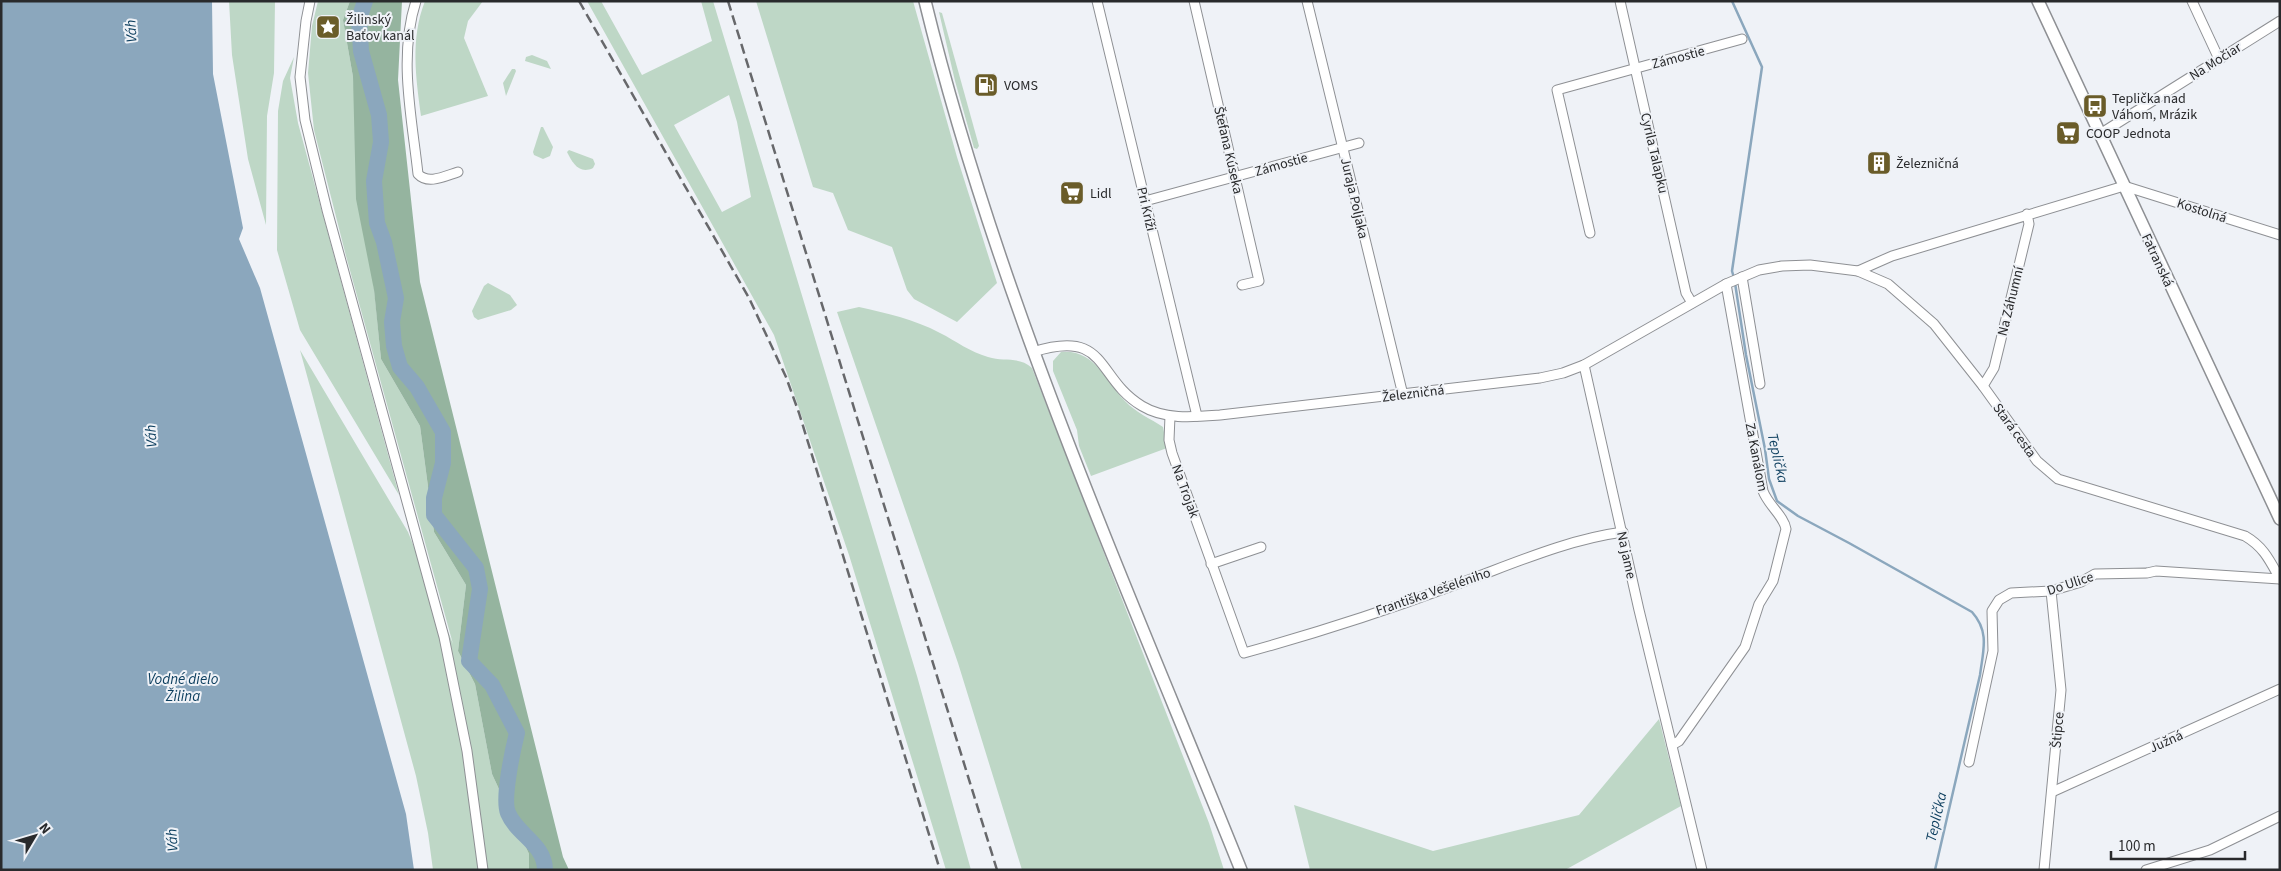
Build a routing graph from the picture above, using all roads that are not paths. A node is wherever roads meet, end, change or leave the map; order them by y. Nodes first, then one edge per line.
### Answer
1 (310, 1) edge
2 (416, 1) edge
3 (925, 1) edge
4 (1097, 1) edge
5 (1194, 1) edge
6 (1306, 1) edge
7 (1620, 1) edge
8 (2038, 1) edge
9 (2192, 1) edge
10 (2280, 20) edge
11 (1742, 39) dead end
12 (2219, 59) junction
13 (1636, 68) junction
14 (2100, 134) junction
15 (1358, 143) dead end
16 (1343, 147) junction
17 (458, 172) dead end
18 (1236, 177) junction
19 (2124, 186) junction
20 (1146, 201) junction
21 (2027, 214) junction
22 (1590, 233) dead end
23 (2280, 235) edge
24 (1858, 271) junction
25 (1740, 277) junction
26 (1727, 283) junction
27 (1242, 285) dead end
28 (1692, 304) junction
29 (1033, 352) junction
30 (1584, 365) junction
31 (1760, 384) dead end
32 (1983, 386) junction
33 (1403, 394) junction
34 (1170, 416) junction
35 (1196, 416) junction
36 (2280, 519) edge
37 (1622, 532) junction
38 (1261, 547) dead end
39 (1211, 564) junction
40 (2280, 580) edge
41 (2051, 591) junction
42 (1244, 653) joint
43 (2280, 689) edge
44 (1672, 745) junction
45 (1969, 762) dead end
46 (2052, 792) junction
47 (2280, 816) edge
48 (483, 870) edge
49 (1241, 870) edge
50 (1702, 870) edge
51 (2044, 870) edge
52 (2146, 870) edge

1 - 48 street
2 - 17 street
3 - 29 main road
4 - 20 street, Pri Kríži
5 - 18 street, Štefana Kúseka
6 - 16 street, Juraja Poljaka
7 - 13 street, Cyrila Talapku
8 - 14 main road, Fatranská
9 - 12 street
10 - 12 street, Na Močiar
11 - 13 street, Zámostie
12 - 14 street, Na Močiar
13 - 22 street, Zámostie
13 - 28 street, Cyrila Talapku
14 - 19 main road, Fatranská
15 - 16 street, Zámostie
16 - 18 street, Zámostie
16 - 33 street, Juraja Poljaka
18 - 20 street, Zámostie
18 - 27 street, Štefana Kúseka
19 - 21 street
19 - 23 street, Kostolná
19 - 36 main road, Fatranská
20 - 35 street, Pri Kríži
21 - 24 street
21 - 32 street, Na Záhumní
24 - 25 street, Železničná
24 - 32 street, Stará cesta
25 - 26 street, Železničná
25 - 31 street
26 - 28 street, Železničná
26 - 44 street, Za Kanálom
28 - 30 street, Železničná
29 - 34 street, Železničná
29 - 49 main road
30 - 33 street, Železničná
30 - 37 street, Na jame
32 - 40 street, Stará cesta
33 - 35 street, Železničná
34 - 35 street, Železničná
34 - 39 street, Na Trojak
37 - 42 street, Františka Vešeléniho
37 - 44 street, Na jame
38 - 39 street
39 - 42 street, Na Trojak
40 - 41 street, Do Ulice
41 - 45 street, Do Ulice
41 - 46 street, Štipce
43 - 46 street, Južná
44 - 50 street, Na jame
46 - 51 street, Štipce
47 - 52 street

